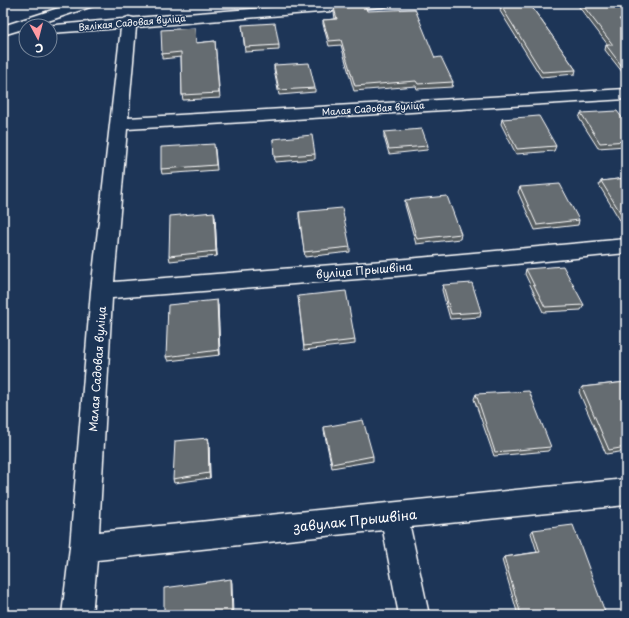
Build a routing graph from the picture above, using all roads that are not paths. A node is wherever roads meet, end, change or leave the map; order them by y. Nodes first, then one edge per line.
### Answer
1 (88, 3) edge
2 (382, 3) edge
3 (129, 21) junction
4 (58, 28) edge
5 (18, 31) edge
6 (3, 32) edge
7 (626, 94) edge
8 (120, 124) junction
9 (626, 246) edge
10 (102, 291) junction
11 (626, 492) edge
12 (394, 516) junction
13 (84, 547) junction
14 (77, 615) edge
15 (414, 615) edge

1 - 6 street
2 - 3 street, Вялікая Садовая вуліца
3 - 4 street, Вялікая Садовая вуліца
3 - 8 street, Малая Садовая вуліца
5 - 6 street
7 - 8 street, Малая Садовая вуліца
8 - 10 street, Малая Садовая вуліца
9 - 10 street, вуліца Прышвіна
10 - 13 street, Малая Садовая вуліца
11 - 12 street, завулак Прышвіна
12 - 13 street, завулак Прышвіна
12 - 15 street
13 - 14 street, Малая Садовая вуліца

